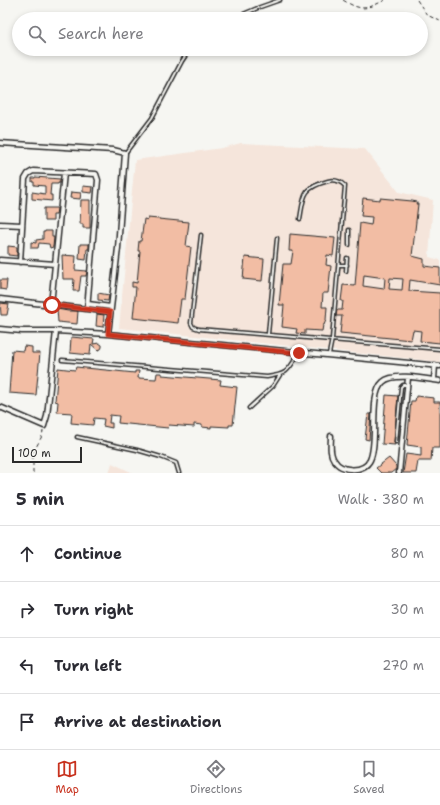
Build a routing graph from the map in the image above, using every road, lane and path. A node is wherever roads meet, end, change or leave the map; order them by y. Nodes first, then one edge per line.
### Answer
1 (280, 0) edge
2 (343, 0) edge
3 (385, 0) edge
4 (417, 0) edge
5 (248, 12) edge
6 (426, 12) edge
7 (428, 15) edge
8 (440, 21) edge
9 (185, 56) edge
10 (0, 143) edge
11 (125, 153) junction
12 (64, 172) junction
13 (300, 219) dead end
14 (0, 224) edge
15 (22, 225) junction
16 (349, 230) dead end
17 (201, 235) dead end
18 (342, 235) junction
19 (349, 236) junction
20 (277, 238) dead end
21 (349, 245) dead end
22 (347, 258) dead end
23 (0, 260) edge
24 (20, 262) junction
25 (55, 264) junction
26 (339, 265) junction
27 (347, 265) junction
28 (346, 271) dead end
29 (0, 299) edge
30 (52, 305) junction
31 (88, 307) junction
32 (111, 309) junction
33 (0, 329) edge
34 (56, 330) junction
35 (108, 334) junction
36 (268, 334) junction
37 (332, 339) junction
38 (440, 349) edge
39 (299, 353) junction
40 (328, 355) junction
41 (62, 360) dead end
42 (438, 365) edge
43 (280, 375) junction
44 (408, 378) junction
45 (434, 380) junction
46 (440, 381) edge
47 (407, 385) junction
48 (0, 407) edge
49 (248, 408) dead end
50 (44, 426) junction
51 (331, 436) dead end
52 (77, 437) dead end
53 (396, 442) dead end
54 (32, 473) edge
55 (179, 473) edge
56 (399, 473) edge

1 - 5 lane
2 - 3 path
4 - 6 path
7 - 8 path
9 - 11 lane
10 - 11 street
11 - 32 street
12 - 15 street
12 - 25 street
12 - 31 street
13 - 18 lane
14 - 15 street
15 - 24 street
16 - 19 lane
17 - 36 lane
18 - 19 lane
18 - 26 lane
19 - 21 lane
20 - 36 lane
22 - 27 lane
23 - 24 street
24 - 25 street
25 - 30 street
26 - 27 lane
26 - 37 lane
27 - 28 lane
29 - 30 street
30 - 31 street
31 - 32 street
32 - 35 street
33 - 34 street
34 - 35 street
34 - 50 street
35 - 39 street
36 - 37 lane
37 - 38 lane
37 - 40 lane
39 - 40 street
39 - 43 lane
40 - 42 street
41 - 43 lane
42 - 45 street
43 - 49 lane
44 - 45 street
44 - 47 street
44 - 51 street
45 - 46 street
47 - 53 lane
47 - 56 street
48 - 50 street
50 - 54 path
52 - 55 lane

